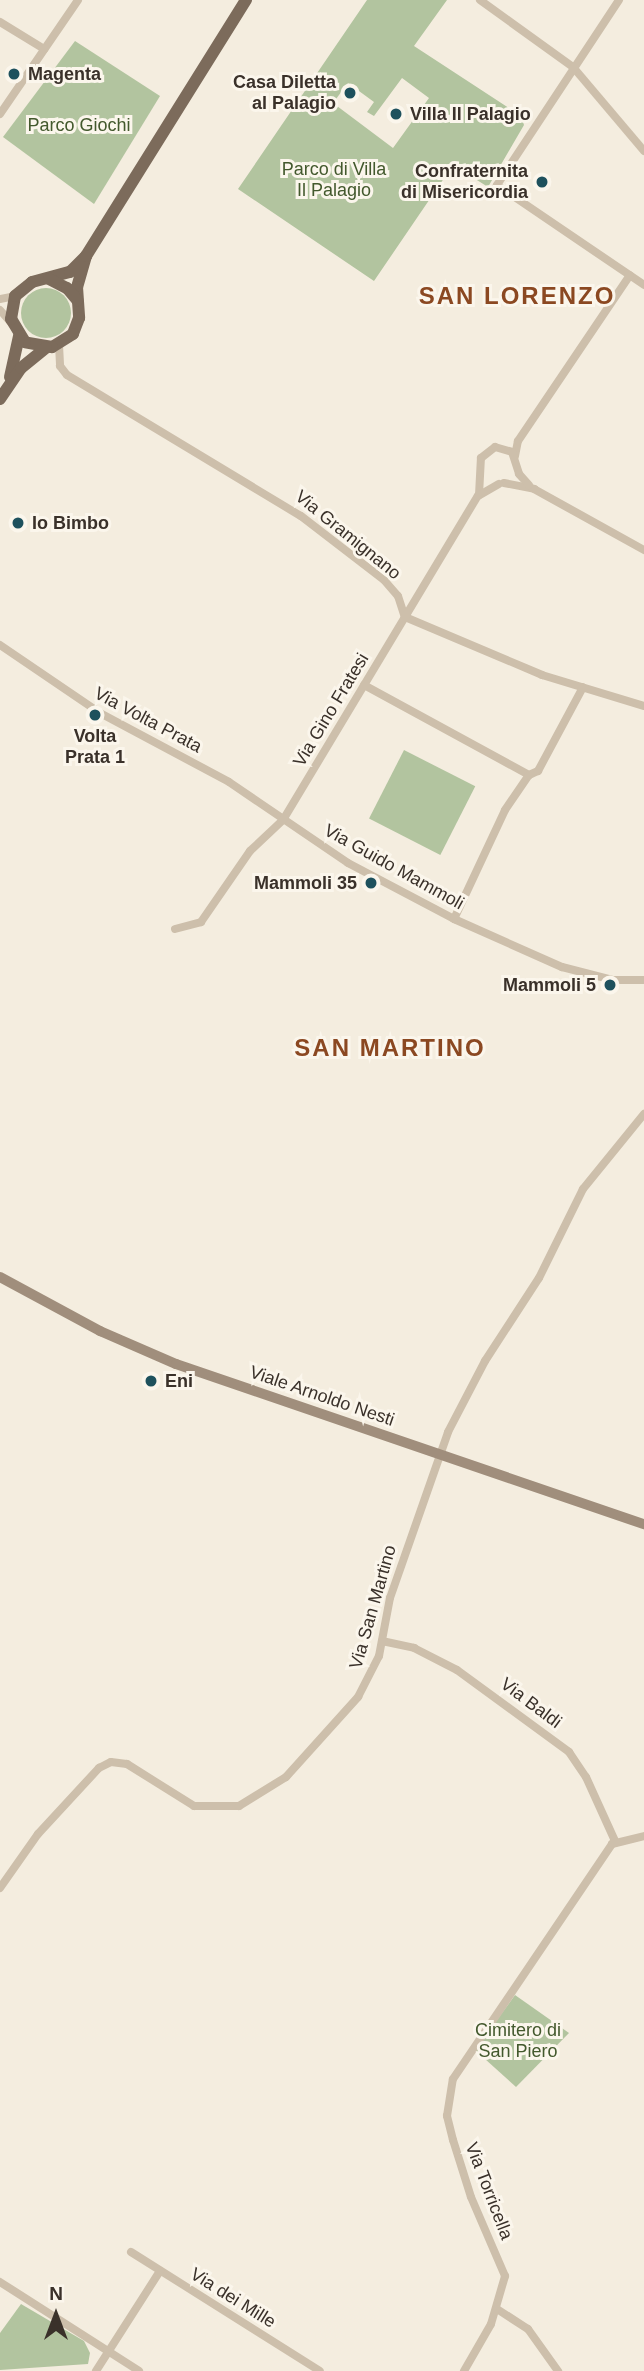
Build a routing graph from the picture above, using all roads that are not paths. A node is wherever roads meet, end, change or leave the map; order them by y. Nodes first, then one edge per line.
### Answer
1 (78, 0) edge
2 (246, 0) edge
3 (480, 0) edge
4 (619, 0) edge
5 (0, 22) edge
6 (44, 49) junction
7 (573, 67) junction
8 (0, 114) edge
9 (644, 151) edge
10 (86, 256) junction
11 (630, 275) junction
12 (49, 279) junction
13 (644, 285) edge
14 (15, 296) junction
15 (0, 299) edge
16 (77, 300) junction
17 (0, 310) edge
18 (12, 324) junction
19 (19, 337) junction
20 (52, 347) junction
21 (3, 393) edge
22 (518, 441) junction
23 (504, 447) junction
24 (516, 461) junction
25 (481, 472) junction
26 (502, 483) junction
27 (534, 489) junction
28 (478, 496) junction
29 (644, 551) edge
30 (405, 617) junction
31 (0, 645) edge
32 (363, 685) junction
33 (583, 687) junction
34 (644, 706) edge
35 (529, 775) junction
36 (283, 820) junction
37 (454, 919) junction
38 (175, 929) dead end
39 (644, 980) edge
40 (644, 1114) edge
41 (0, 1277) edge
42 (438, 1454) junction
43 (644, 1524) edge
44 (382, 1641) junction
45 (644, 1836) edge
46 (615, 1841) junction
47 (0, 1888) edge
48 (131, 2252) dead end
49 (160, 2271) junction
50 (0, 2282) edge
51 (497, 2309) junction
52 (109, 2351) junction
53 (96, 2371) edge
54 (139, 2371) edge
55 (320, 2371) edge
56 (464, 2371) edge
57 (558, 2371) edge

1 - 6 street
2 - 10 main road
3 - 7 street
4 - 7 street
5 - 6 street
6 - 8 street
7 - 9 street
7 - 11 street
10 - 12 main road
10 - 16 main road
11 - 13 street
11 - 22 street
12 - 14 main road
12 - 16 main road
14 - 15 street
14 - 18 main road
16 - 20 main road
17 - 18 street
18 - 19 main road
19 - 20 main road
19 - 21 main road
20 - 21 main road
20 - 30 street, Via Gramignano
22 - 23 street
22 - 24 street
23 - 24 street
23 - 25 street
24 - 26 street
24 - 27 street
25 - 26 street
25 - 28 street
26 - 27 street
26 - 28 street
27 - 29 street
28 - 30 street, Via Gino Fratesi
30 - 32 street, Via Gino Fratesi
30 - 33 street
31 - 36 street, Via Volta Prata
32 - 35 street
32 - 36 street, Via Gino Fratesi
33 - 34 street
33 - 35 street
35 - 37 street
36 - 37 street, Via Guido Mammoli
36 - 38 street
37 - 39 street, Via Guido Mammoli
40 - 42 street, Via San Martino
41 - 42 street, Viale Arnoldo Nesti
42 - 43 street, Viale Arnoldo Nesti
42 - 44 street, Via San Martino
44 - 46 street, Via Baldi
44 - 47 street, Via San Martino
45 - 46 street
46 - 51 street, Via Torricella
48 - 49 street, Via dei Mille
49 - 52 street
49 - 55 street, Via dei Mille
50 - 52 street
51 - 56 street, Via Torricella
51 - 57 street
52 - 53 street
52 - 54 street

